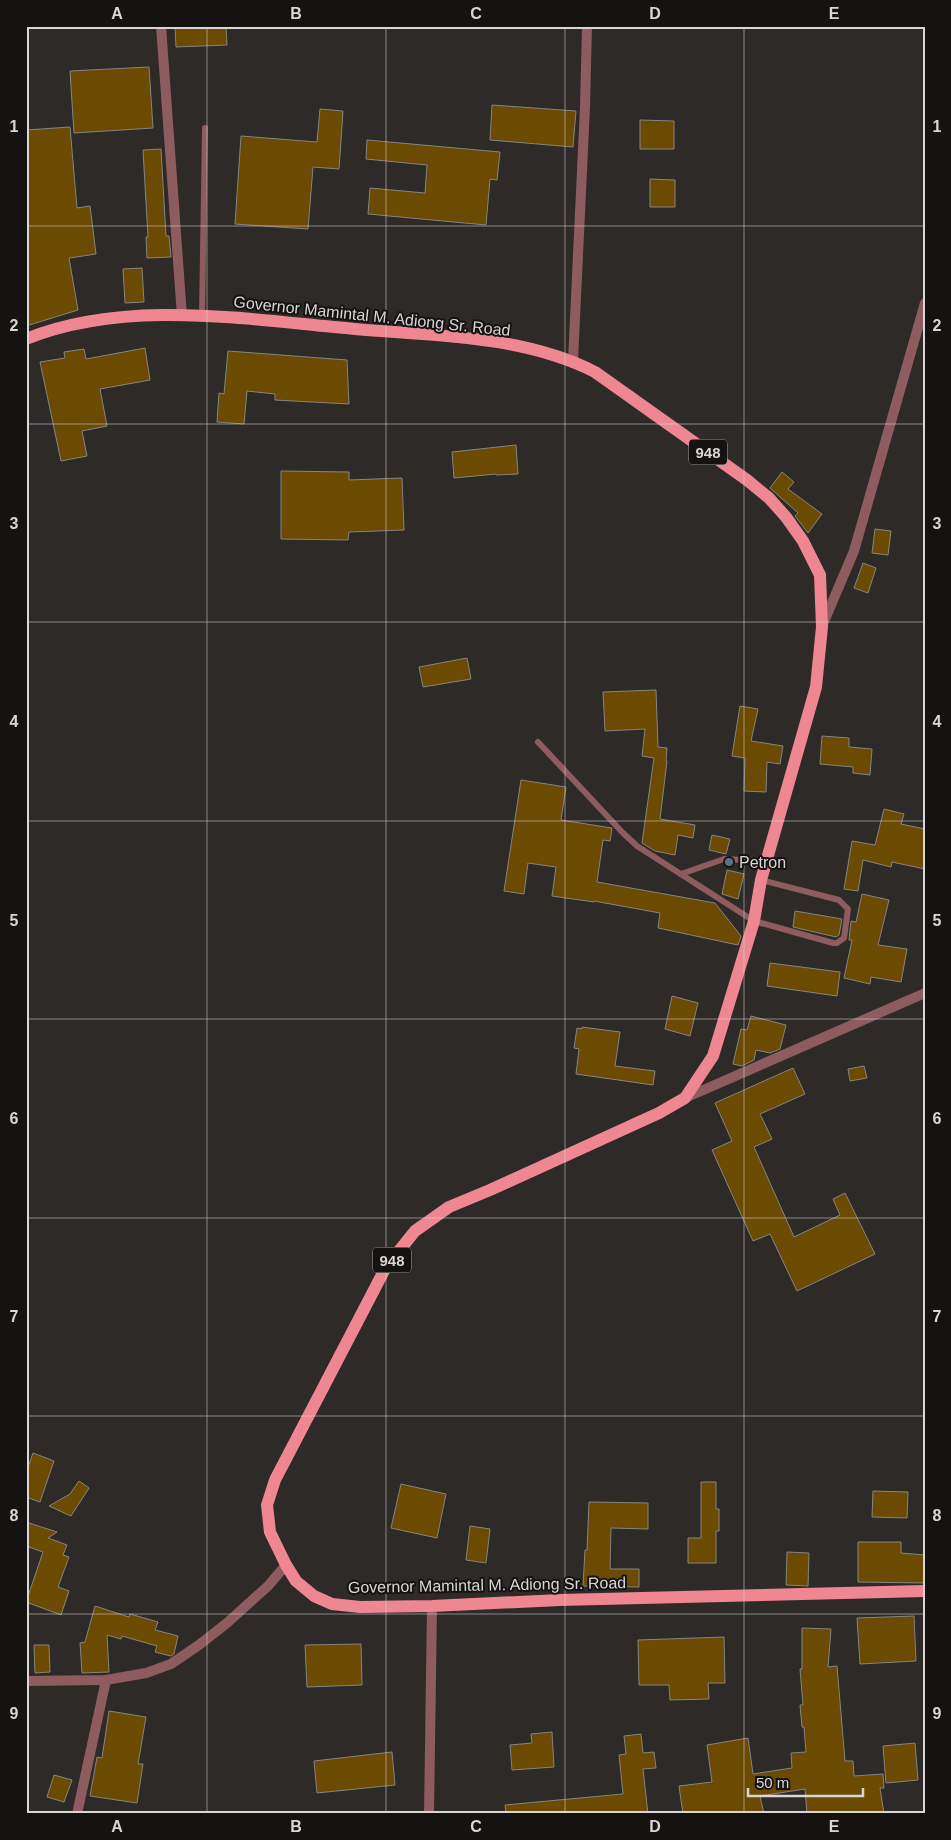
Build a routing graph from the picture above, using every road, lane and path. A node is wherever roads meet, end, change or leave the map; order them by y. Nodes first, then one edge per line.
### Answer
1 (161, 26) edge
2 (587, 26) edge
3 (205, 128) dead end
4 (925, 303) edge
5 (182, 316) junction
6 (202, 316) junction
7 (26, 339) edge
8 (573, 361) junction
9 (822, 627) junction
10 (538, 742) dead end
11 (766, 861) junction
12 (682, 874) junction
13 (761, 880) junction
14 (754, 921) junction
15 (925, 993) edge
16 (685, 1098) junction
17 (286, 1565) junction
18 (925, 1591) edge
19 (432, 1606) junction
20 (106, 1680) junction
21 (26, 1681) edge
22 (77, 1814) edge
23 (429, 1814) edge

1 - 5 street
2 - 8 street
3 - 6 lane
4 - 9 street
5 - 6 main road, Governor Mamintal M. Adiong Sr. Road / 948
5 - 7 main road, Governor Mamintal M. Adiong Sr. Road / 948
6 - 8 main road, Governor Mamintal M. Adiong Sr. Road / 948
8 - 9 main road, Governor Mamintal M. Adiong Sr. Road / 948
9 - 11 main road, Governor Mamintal M. Adiong Sr. Road / 948
10 - 12 lane
11 - 12 lane
11 - 13 main road, Governor Mamintal M. Adiong Sr. Road / 948
12 - 14 lane
13 - 14 main road, Governor Mamintal M. Adiong Sr. Road / 948
13 - 14 lane
14 - 16 main road, Governor Mamintal M. Adiong Sr. Road / 948
15 - 16 street
16 - 17 main road, Governor Mamintal M. Adiong Sr. Road / 948
17 - 19 main road, Governor Mamintal M. Adiong Sr. Road / 948
17 - 20 street
18 - 19 main road, Governor Mamintal M. Adiong Sr. Road / 948
19 - 23 street
20 - 21 street
20 - 22 street

